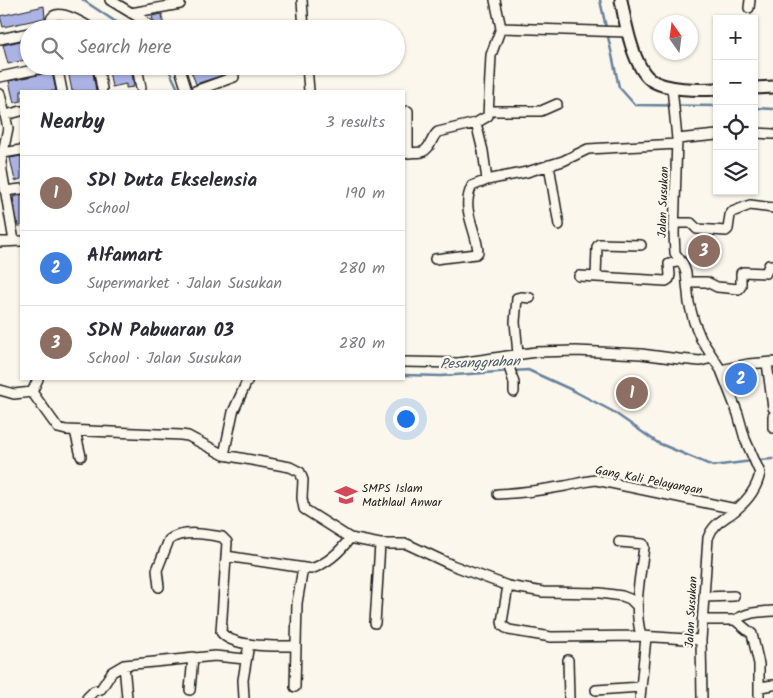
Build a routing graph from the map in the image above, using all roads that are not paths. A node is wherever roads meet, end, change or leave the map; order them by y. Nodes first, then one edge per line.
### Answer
1 (110, 0) edge
2 (302, 0) edge
3 (495, 0) edge
4 (622, 0) edge
5 (180, 4) dead end
6 (131, 13) junction
7 (50, 20) edge
8 (78, 20) edge
9 (141, 20) edge
10 (303, 20) edge
11 (502, 28) junction
12 (627, 32) junction
13 (20, 35) edge
14 (0, 39) edge
15 (20, 73) edge
16 (59, 75) edge
17 (100, 75) edge
18 (139, 75) edge
19 (182, 75) edge
20 (308, 75) edge
21 (0, 77) edge
22 (234, 77) dead end
23 (773, 87) edge
24 (141, 88) dead end
25 (758, 88) edge
26 (102, 89) dead end
27 (713, 89) edge
28 (62, 90) edge
29 (187, 90) edge
30 (198, 90) edge
31 (309, 90) edge
32 (673, 92) junction
33 (0, 94) edge
34 (557, 104) dead end
35 (20, 111) edge
36 (408, 111) dead end
37 (489, 111) junction
38 (6, 114) junction
39 (476, 123) junction
40 (758, 133) edge
41 (773, 134) edge
42 (713, 136) edge
43 (677, 142) junction
44 (20, 150) edge
45 (4, 153) junction
46 (406, 153) edge
47 (549, 165) junction
48 (487, 180) junction
49 (20, 189) edge
50 (5, 192) junction
51 (773, 208) edge
52 (674, 223) junction
53 (559, 225) dead end
54 (0, 242) edge
55 (18, 242) edge
56 (641, 245) dead end
57 (434, 259) dead end
58 (681, 261) junction
59 (773, 265) edge
60 (579, 276) dead end
61 (596, 277) junction
62 (687, 282) junction
63 (530, 298) dead end
64 (518, 354) junction
65 (712, 358) junction
66 (507, 360) junction
67 (405, 362) edge
68 (770, 363) edge
69 (721, 370) junction
70 (248, 380) edge
71 (34, 386) edge
72 (0, 390) edge
73 (514, 392) dead end
74 (773, 408) edge
75 (773, 416) edge
76 (773, 428) edge
77 (75, 431) junction
78 (224, 455) junction
79 (81, 456) dead end
80 (498, 494) dead end
81 (736, 509) junction
82 (350, 538) junction
83 (619, 542) dead end
84 (380, 544) junction
85 (226, 556) junction
86 (303, 568) junction
87 (508, 586) junction
88 (159, 587) dead end
89 (734, 596) dead end
90 (704, 597) junction
91 (636, 605) junction
92 (773, 611) edge
93 (703, 620) junction
94 (735, 620) junction
95 (375, 623) dead end
96 (644, 637) junction
97 (701, 640) junction
98 (249, 644) junction
99 (295, 646) junction
100 (192, 657) junction
101 (246, 659) junction
102 (568, 660) dead end
103 (124, 666) junction
104 (773, 685) edge
105 (641, 687) junction
106 (760, 687) junction
107 (295, 688) dead end
108 (190, 690) dead end
109 (596, 690) dead end
110 (87, 698) edge
111 (127, 698) edge
112 (244, 698) edge
113 (569, 698) edge
114 (640, 698) edge
115 (702, 698) edge
116 (759, 698) edge

1 - 6 street
2 - 10 street
3 - 11 street
4 - 12 main road
5 - 6 street
6 - 9 street
7 - 8 street
11 - 12 street
11 - 37 street
12 - 32 main road
13 - 14 street
15 - 21 street
16 - 28 street
17 - 26 street
18 - 24 street
19 - 29 street
20 - 31 street
22 - 30 street
23 - 25 main road
27 - 32 main road
32 - 43 street, Jalan Susukan
33 - 38 street
34 - 37 street
35 - 38 street
36 - 46 street
37 - 39 street
38 - 45 street
39 - 46 street
39 - 48 street
40 - 41 street
42 - 43 street
43 - 47 street
43 - 52 street, Jalan Susukan
44 - 45 street
45 - 50 street
47 - 48 street
47 - 53 street
48 - 57 street
49 - 50 street
50 - 55 street
51 - 52 street
52 - 58 street, Jalan Susukan
54 - 55 street
56 - 61 street
58 - 61 street
58 - 62 street, Jalan Susukan
59 - 62 street
60 - 61 street
62 - 65 street, Jalan Susukan
63 - 64 street
64 - 65 street
64 - 66 street
65 - 69 street, Jalan Susukan
66 - 67 street
66 - 73 street
68 - 69 street
68 - 74 street
69 - 81 street, Jalan Susukan
70 - 78 street
71 - 72 street
71 - 77 street
75 - 76 street
77 - 78 street
77 - 79 street
78 - 82 street
80 - 81 street, Gang Kali Pelayangan
81 - 90 street, Jalan Susukan
82 - 84 street
82 - 86 street
83 - 91 street
84 - 87 street
84 - 95 street
85 - 86 street
85 - 88 street
85 - 98 street
86 - 99 street
87 - 91 street
87 - 96 street
89 - 90 street
90 - 93 street, Jalan Susukan
91 - 96 street
92 - 94 street
93 - 94 street
93 - 97 street, Jalan Susukan
94 - 106 street
96 - 97 street
96 - 105 street
97 - 115 street, Jalan Susukan
98 - 99 street
98 - 101 street
99 - 107 street
100 - 101 street
100 - 103 street
100 - 108 street
101 - 112 street
102 - 113 street
103 - 110 street
103 - 111 street
104 - 106 street
105 - 109 street
105 - 114 street
106 - 116 street

